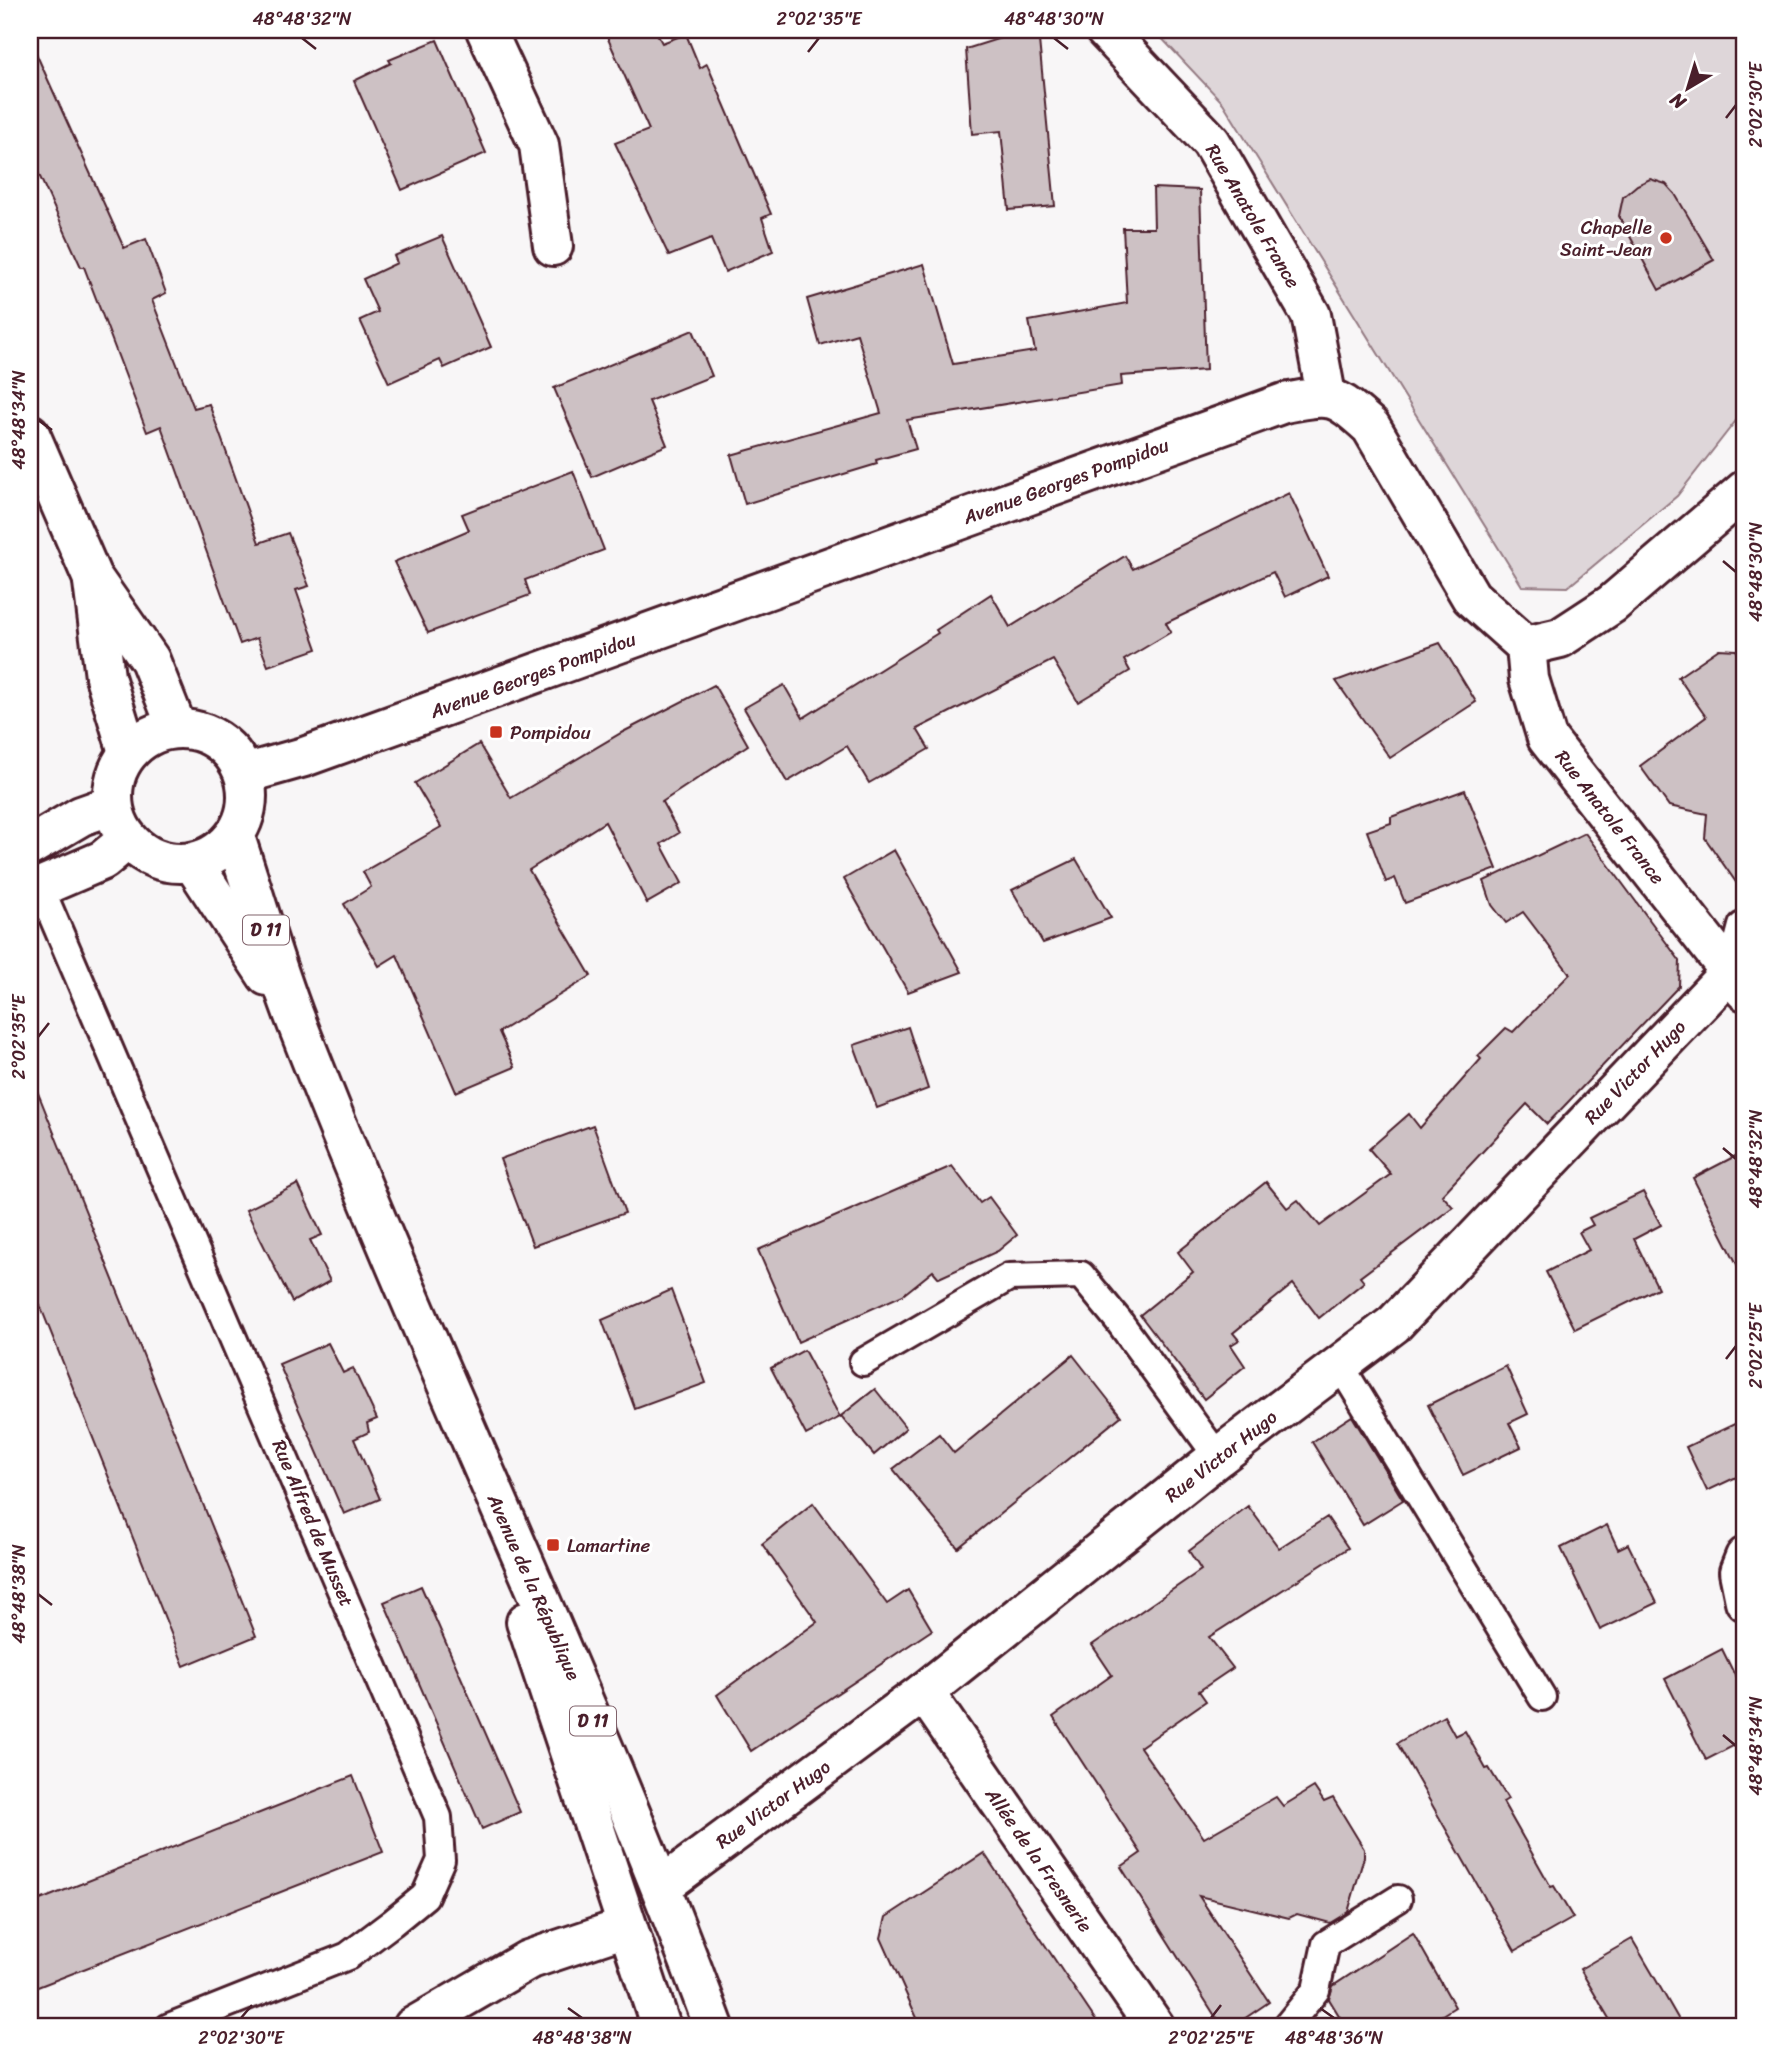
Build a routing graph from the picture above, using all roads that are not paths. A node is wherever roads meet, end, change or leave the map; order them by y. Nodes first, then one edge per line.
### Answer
1 (486, 30) edge
2 (1105, 30) edge
3 (553, 246) dead end
4 (1326, 395) junction
5 (30, 435) edge
6 (1745, 490) edge
7 (92, 577) junction
8 (1526, 646) junction
9 (177, 728) junction
10 (128, 752) junction
11 (244, 774) junction
12 (112, 805) junction
13 (235, 837) junction
14 (127, 841) junction
15 (30, 846) edge
16 (193, 863) junction
17 (35, 888) edge
18 (1745, 925) edge
19 (1738, 982) edge
20 (298, 1024) junction
21 (863, 1362) dead end
22 (1340, 1365) junction
23 (461, 1420) junction
24 (1218, 1457) junction
25 (1745, 1557) edge
26 (1745, 1601) edge
27 (924, 1692) junction
28 (1542, 1696) dead end
29 (662, 1886) junction
30 (1398, 1899) dead end
31 (626, 1927) junction
32 (169, 2027) edge
33 (413, 2027) edge
34 (661, 2027) edge
35 (714, 2027) edge
36 (1155, 2027) edge
37 (1286, 2027) edge

1 - 3 street
2 - 4 street, Rue Anatole France
4 - 8 street
4 - 11 street, Avenue Georges Pompidou
5 - 7 street
6 - 8 street
7 - 9 street
7 - 10 street
8 - 19 street, Rue Anatole France
9 - 10 street
9 - 11 street
10 - 12 street
11 - 13 street
12 - 14 street
12 - 15 street
13 - 16 street
13 - 20 street, Avenue de la République / D 11
14 - 16 street
14 - 17 street
16 - 20 street, Avenue de la République / D 11
17 - 32 lane, Rue Alfred de Musset
18 - 19 lane
19 - 22 street, Rue Victor Hugo
20 - 23 street, Avenue de la République / D 11
21 - 24 lane
22 - 24 street, Rue Victor Hugo
22 - 28 lane
23 - 29 street, Avenue de la République / D 11
23 - 31 street, Avenue de la République / D 11
24 - 27 street, Rue Victor Hugo
25 - 26 street
27 - 29 street, Rue Victor Hugo
27 - 36 street, Allée de la Fresnerie
29 - 35 street, Avenue de la République / D 11
30 - 37 lane
31 - 33 street
31 - 34 street, Avenue de la République / D 11

